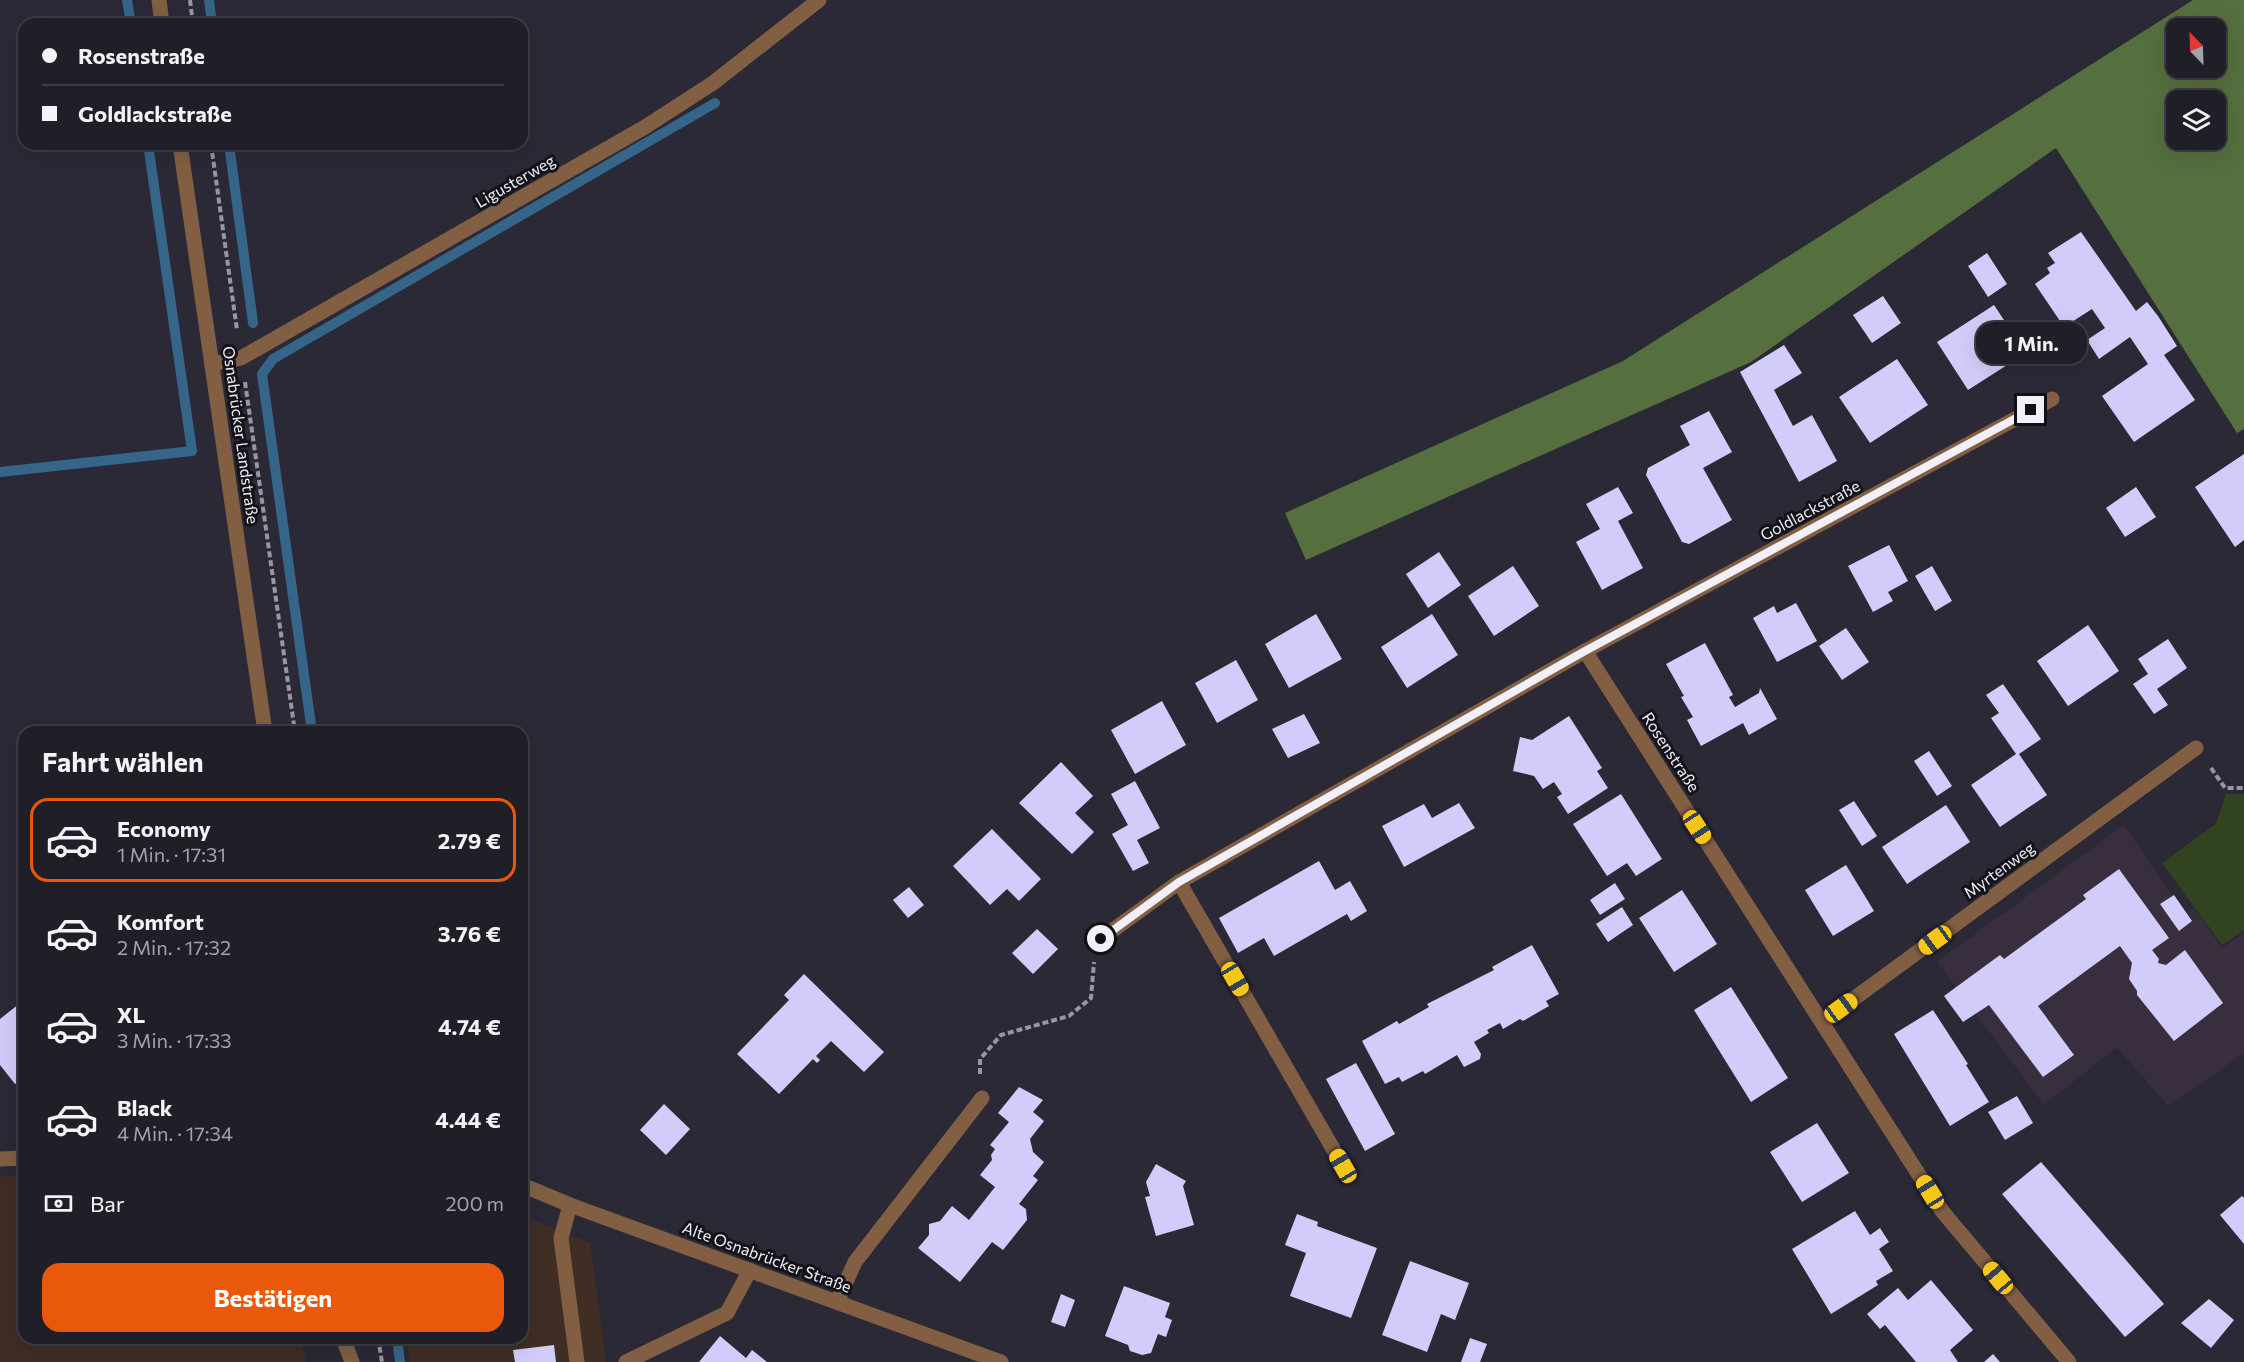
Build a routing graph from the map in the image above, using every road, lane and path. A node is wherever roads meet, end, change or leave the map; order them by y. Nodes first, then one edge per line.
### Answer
1 (159, 0) edge
2 (190, 0) edge
3 (819, 0) edge
4 (161, 18) edge
5 (192, 18) edge
6 (181, 150) edge
7 (212, 150) edge
8 (241, 358) junction
9 (212, 364) junction
10 (2052, 399) dead end
11 (1585, 651) junction
12 (264, 726) edge
13 (294, 726) edge
14 (2196, 748) joint
15 (2244, 788) edge
16 (1179, 882) junction
17 (1101, 939) joint
18 (1822, 1022) junction
19 (981, 1098) joint
20 (18, 1158) edge
21 (0, 1159) edge
22 (1343, 1166) dead end
23 (528, 1188) edge
24 (570, 1205) junction
25 (750, 1270) junction
26 (837, 1302) junction
27 (346, 1344) edge
28 (353, 1344) edge
29 (379, 1344) edge
30 (353, 1362) edge
31 (382, 1362) edge
32 (577, 1362) edge
33 (626, 1362) edge
34 (1000, 1362) edge
35 (2069, 1362) edge

1 - 4 street
2 - 5 path
3 - 8 street, Ligusterweg
6 - 9 street, Osnabrücker Landstraße
7 - 8 path
8 - 9 street, Ligusterweg
8 - 13 path
9 - 12 street, Osnabrücker Landstraße
10 - 11 street, Goldlackstraße
11 - 16 street
11 - 18 street, Rosenstraße
14 - 15 path
14 - 18 street, Myrtenweg
16 - 17 street
16 - 22 street
17 - 19 path
18 - 35 street, Rosenstraße
19 - 26 street
20 - 21 street
23 - 24 street, Alte Osnabrücker Straße
24 - 25 street, Alte Osnabrücker Straße
24 - 32 street
25 - 26 street, Alte Osnabrücker Straße
25 - 33 street
26 - 34 street, Alte Osnabrücker Straße
27 - 30 street
28 - 30 street
29 - 31 path

